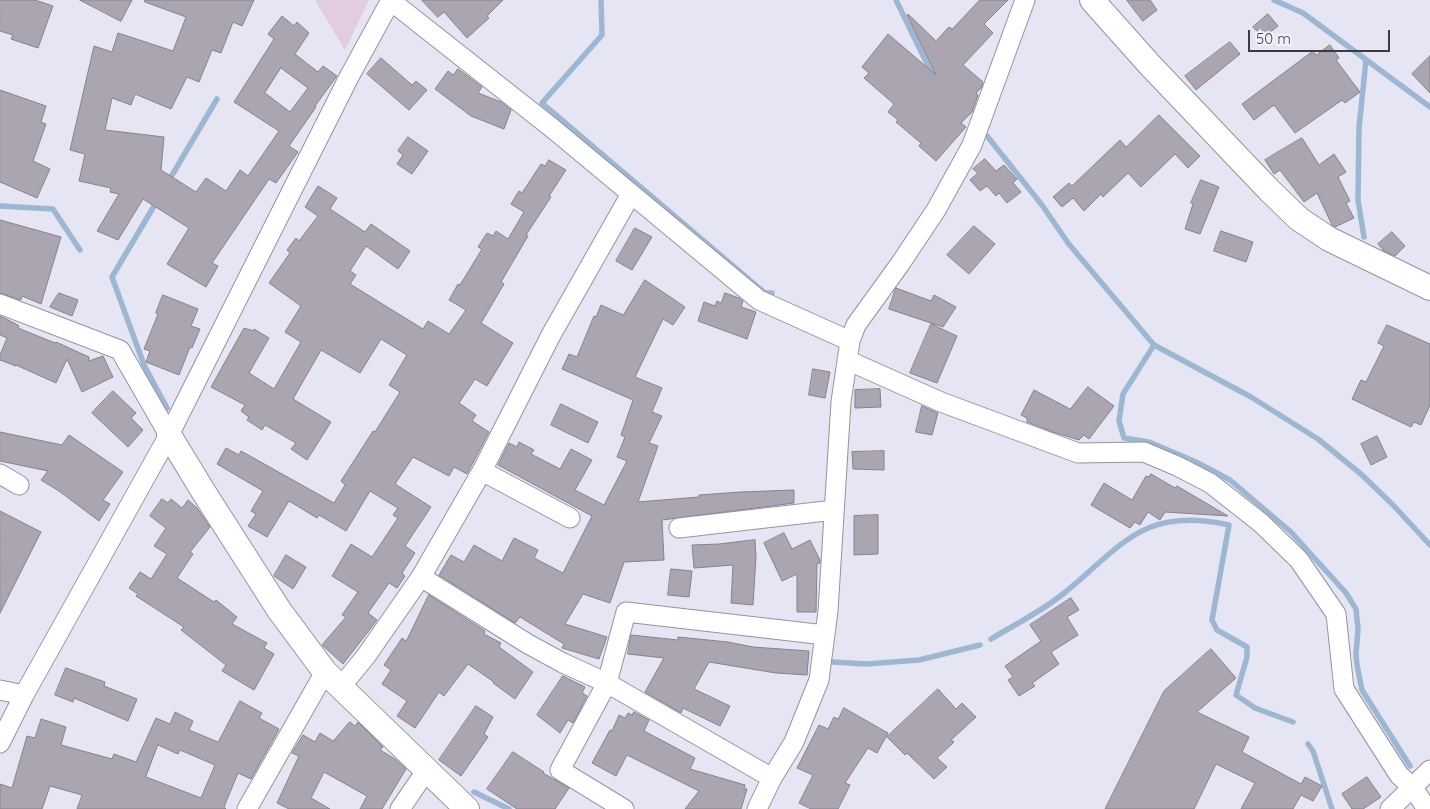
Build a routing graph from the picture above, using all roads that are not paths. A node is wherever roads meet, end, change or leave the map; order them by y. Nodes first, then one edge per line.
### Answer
1 (392, 0) edge
2 (1025, 0) edge
3 (1092, 0) edge
4 (631, 194) junction
5 (1430, 288) edge
6 (2, 311) edge
7 (850, 341) junction
8 (847, 360) junction
9 (169, 435) junction
10 (482, 471) junction
11 (0, 474) edge
12 (19, 485) dead end
13 (834, 510) junction
14 (570, 518) dead end
15 (679, 528) dead end
16 (421, 576) junction
17 (825, 635) junction
18 (332, 680) junction
19 (606, 683) junction
20 (0, 690) edge
21 (24, 695) junction
22 (0, 743) edge
23 (1430, 770) edge
24 (426, 771) junction
25 (772, 778) junction
26 (1413, 788) junction
27 (247, 809) edge
28 (400, 809) edge
29 (467, 809) edge
30 (624, 809) edge
31 (757, 809) edge
32 (1390, 809) edge
33 (1428, 809) edge

1 - 4 street
1 - 9 street
2 - 7 street
3 - 5 street
4 - 7 street
4 - 10 street
6 - 9 street
7 - 8 street
8 - 13 street
8 - 26 street
9 - 18 street
9 - 21 street
10 - 14 street
10 - 16 street
11 - 12 street
13 - 15 street
13 - 17 street
16 - 18 street
16 - 19 street
17 - 19 street
17 - 25 street
18 - 24 street
18 - 27 street
19 - 25 street
19 - 30 street
20 - 21 street
21 - 22 street
23 - 26 street
24 - 28 street
24 - 29 street
25 - 31 street
26 - 32 street
26 - 33 street

